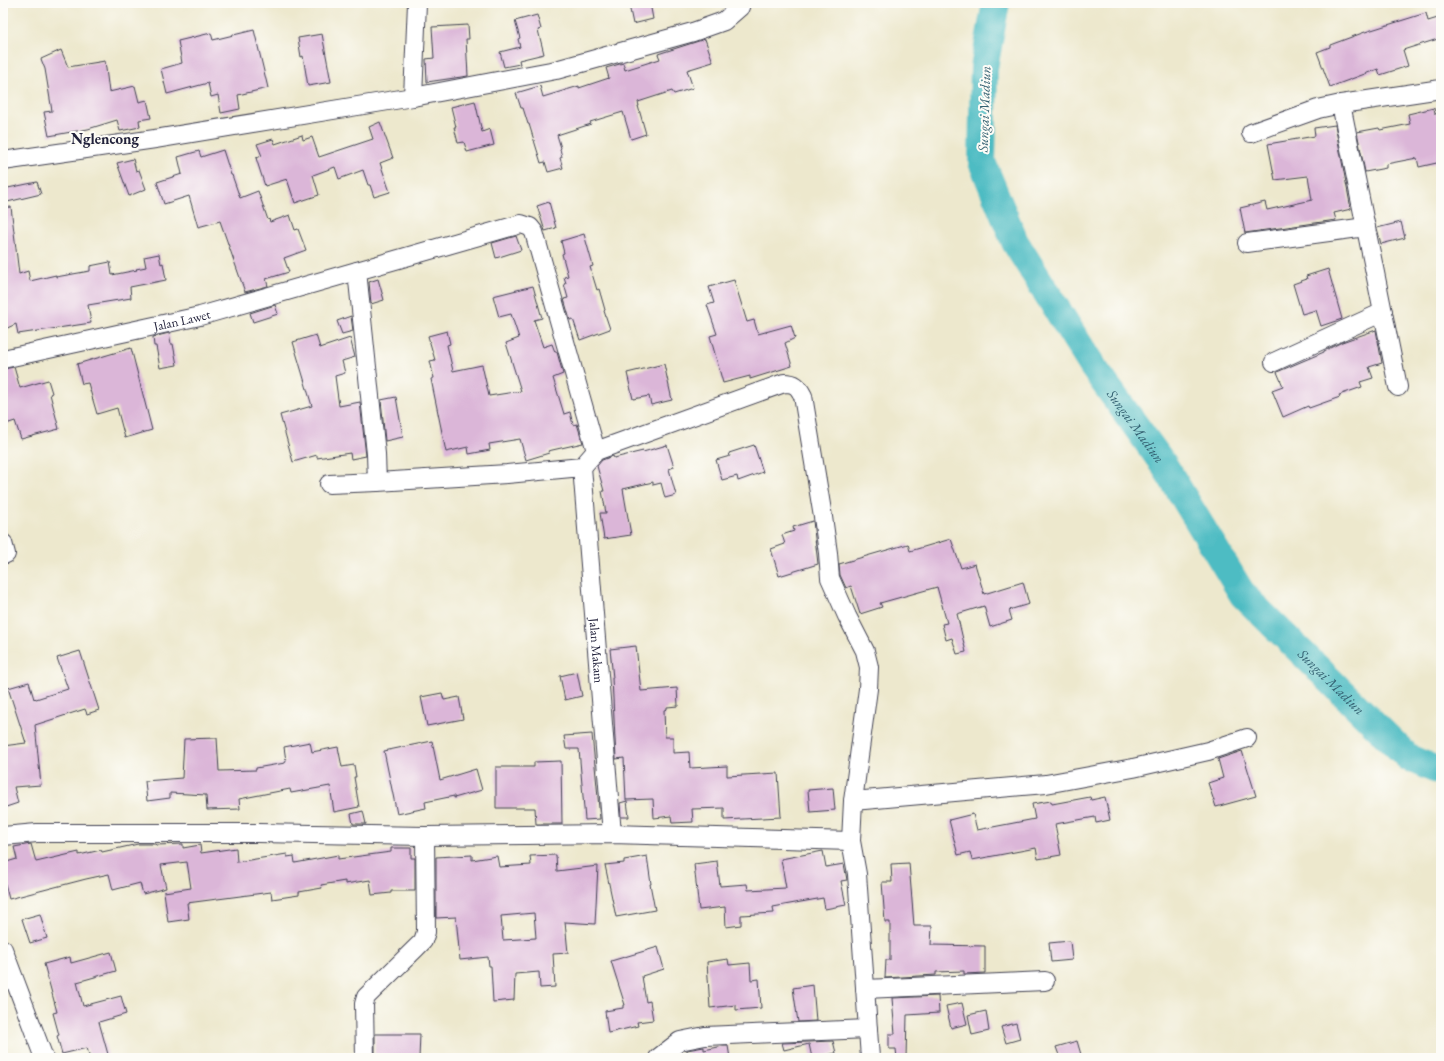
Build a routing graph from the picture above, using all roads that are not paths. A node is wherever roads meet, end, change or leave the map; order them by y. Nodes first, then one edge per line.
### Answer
1 (418, 3) edge
2 (741, 3) edge
3 (1441, 89) edge
4 (413, 97) junction
5 (1341, 104) junction
6 (1251, 132) dead end
7 (3, 161) edge
8 (1366, 227) junction
9 (1247, 243) dead end
10 (357, 271) junction
11 (1383, 312) junction
12 (3, 359) edge
13 (1274, 362) dead end
14 (1398, 387) dead end
15 (596, 451) junction
16 (582, 467) junction
17 (376, 482) junction
18 (329, 484) dead end
19 (1247, 738) dead end
20 (853, 802) junction
21 (612, 834) junction
22 (3, 836) edge
23 (425, 836) junction
24 (851, 841) junction
25 (3, 949) edge
26 (1046, 981) dead end
27 (865, 989) junction
28 (868, 1029) junction
29 (44, 1058) edge
30 (365, 1058) edge
31 (658, 1058) edge
32 (870, 1058) edge

1 - 4 street
2 - 4 street
3 - 5 street
4 - 7 street
5 - 6 street
5 - 8 street
8 - 9 street
8 - 11 street
10 - 12 street, Jalan Lawet
10 - 15 street, Jalan Lawet
10 - 17 street
11 - 13 street
11 - 14 street
15 - 16 street
15 - 20 street
16 - 17 street
16 - 21 street, Jalan Makam
17 - 18 street
19 - 20 street
20 - 24 street
21 - 23 street
21 - 24 street
22 - 23 street
23 - 30 street
24 - 27 street
25 - 29 street
26 - 27 street
27 - 28 street
28 - 31 street
28 - 32 street

